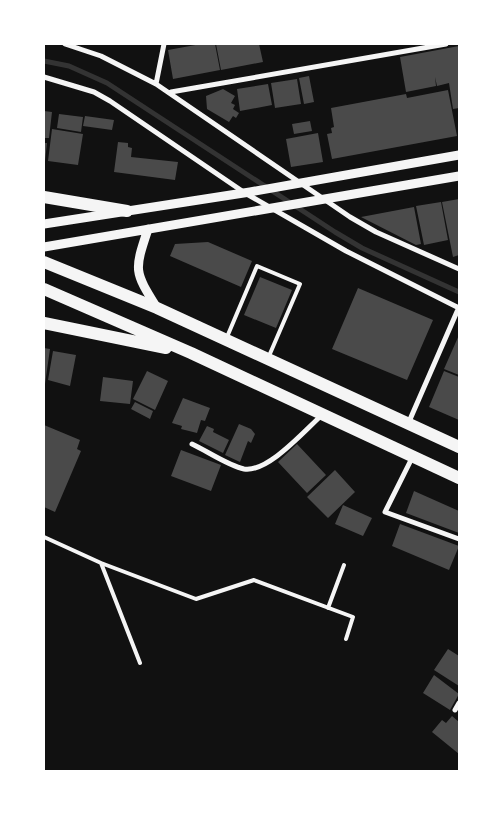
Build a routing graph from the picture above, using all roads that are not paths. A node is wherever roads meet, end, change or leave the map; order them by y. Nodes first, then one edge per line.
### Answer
1 (65, 44) edge
2 (164, 44) edge
3 (446, 44) edge
4 (44, 77) edge
5 (156, 84) junction
6 (170, 92) junction
7 (459, 155) edge
8 (459, 176) edge
9 (299, 183) junction
10 (247, 192) junction
11 (44, 197) edge
12 (325, 200) junction
13 (273, 207) junction
14 (127, 211) junction
15 (44, 224) edge
16 (148, 229) junction
17 (44, 247) edge
18 (44, 262) edge
19 (459, 269) edge
20 (44, 289) edge
21 (157, 308) junction
22 (459, 308) edge
23 (44, 324) edge
24 (225, 340) junction
25 (191, 353) junction
26 (268, 360) junction
27 (322, 415) junction
28 (408, 425) junction
29 (192, 444) dead end
30 (459, 448) edge
31 (412, 458) junction
32 (459, 478) edge
33 (44, 537) edge
34 (459, 539) edge
35 (101, 563) junction
36 (344, 565) dead end
37 (328, 608) junction
38 (346, 639) dead end
39 (140, 663) dead end
40 (459, 703) edge
41 (455, 710) dead end

1 - 5 street
2 - 5 street
3 - 6 street
4 - 10 street
5 - 6 street
6 - 9 street
7 - 9 street
8 - 12 street
9 - 10 street
9 - 12 street
10 - 13 street
10 - 14 street
11 - 14 main road
12 - 13 street
12 - 19 street
13 - 16 street
13 - 22 street
14 - 15 street
16 - 17 street
16 - 21 street
18 - 21 main road
20 - 25 main road
21 - 24 main road
22 - 28 street
23 - 25 main road
24 - 26 main road
24 - 26 lane
25 - 27 main road
26 - 28 main road
27 - 29 street
27 - 31 main road
28 - 30 main road
31 - 32 main road
31 - 34 street
33 - 35 lane
35 - 37 lane
35 - 39 lane
36 - 37 lane
37 - 38 lane
40 - 41 street

